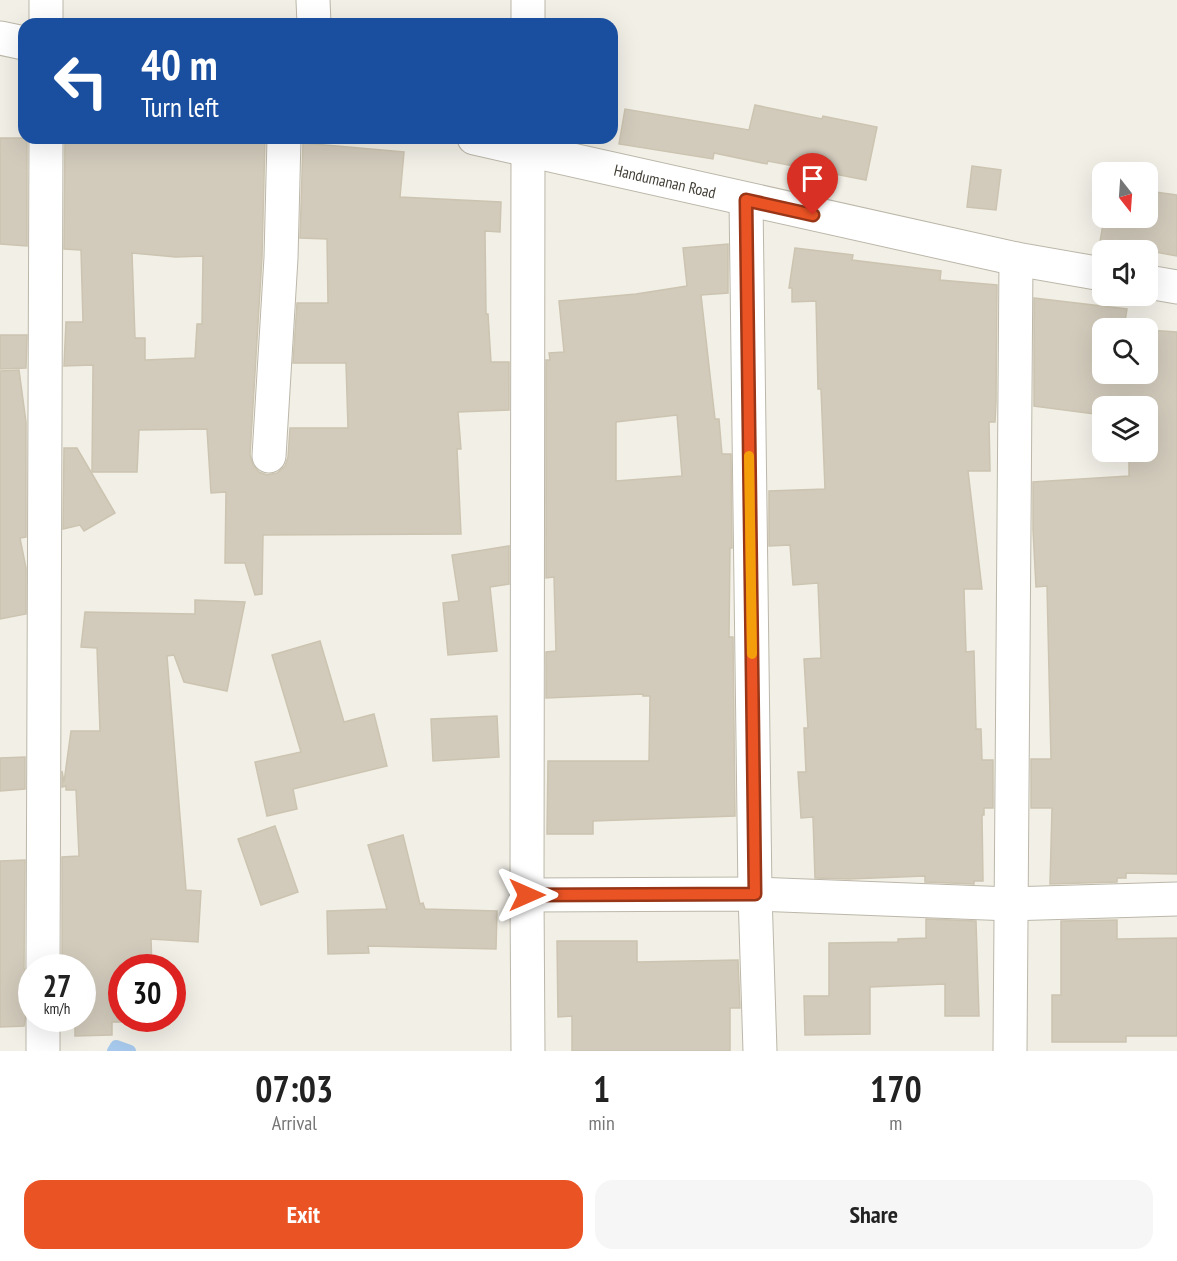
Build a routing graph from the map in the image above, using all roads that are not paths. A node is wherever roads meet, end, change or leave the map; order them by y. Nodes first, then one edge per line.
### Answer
1 (46, 0) edge
2 (314, 0) edge
3 (528, 0) edge
4 (46, 18) edge
5 (314, 18) edge
6 (528, 18) edge
7 (0, 38) edge
8 (18, 42) edge
9 (46, 144) edge
10 (285, 144) edge
11 (528, 144) edge
12 (746, 200) junction
13 (1016, 259) junction
14 (1092, 272) edge
15 (1158, 284) edge
16 (1177, 287) edge
17 (269, 456) dead end
18 (755, 894) junction
19 (527, 895) junction
20 (1177, 899) edge
21 (1011, 904) junction
22 (43, 954) edge
23 (43, 1032) edge
24 (43, 1051) edge
25 (528, 1051) edge
26 (760, 1051) edge
27 (1010, 1051) edge

1 - 4 street
2 - 5 street
3 - 6 street
7 - 8 street
9 - 22 street
10 - 17 street
11 - 12 street, Handumanan Road
11 - 19 street
12 - 13 street, Handumanan Road
12 - 18 street
13 - 14 street, Handumanan Road
13 - 21 street
15 - 16 street
18 - 19 street
18 - 21 street
18 - 26 street
19 - 25 street
20 - 21 street
21 - 27 street
23 - 24 street

